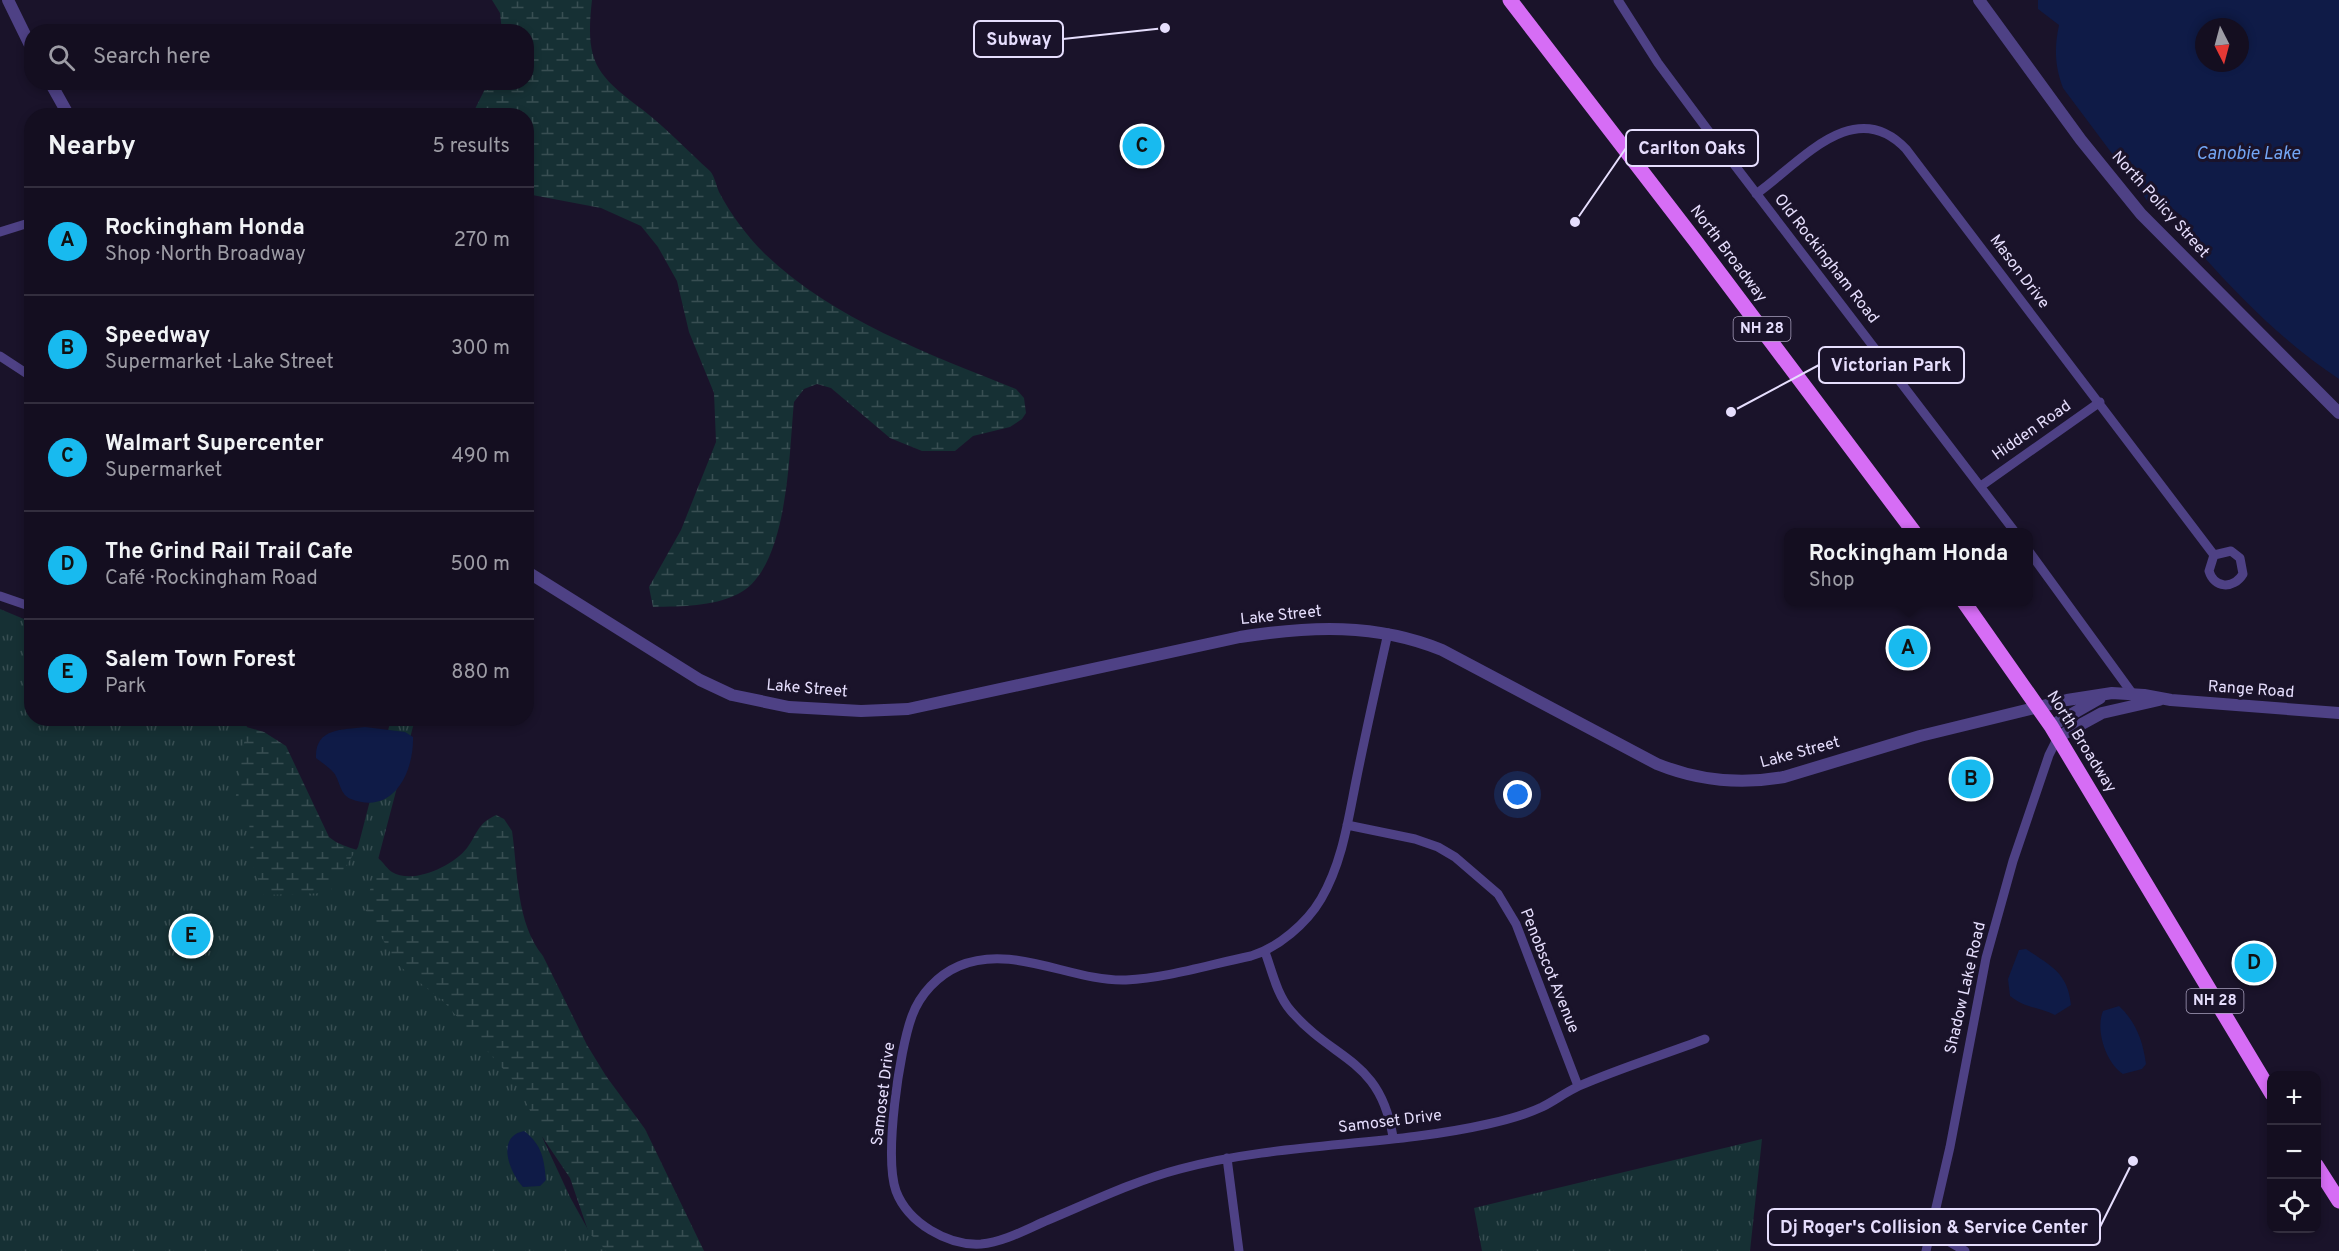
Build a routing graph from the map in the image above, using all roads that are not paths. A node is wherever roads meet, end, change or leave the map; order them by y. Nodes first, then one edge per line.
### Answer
1 (8, 0) edge
2 (1510, 0) edge
3 (1618, 0) edge
4 (1979, 0) edge
5 (24, 33) edge
6 (54, 90) edge
7 (65, 108) edge
8 (1756, 194) junction
9 (24, 224) edge
10 (0, 232) edge
11 (0, 356) edge
12 (24, 372) edge
13 (2100, 402) junction
14 (2339, 413) edge
15 (1981, 486) junction
16 (1911, 528) edge
17 (2012, 528) edge
18 (2214, 555) dead end
19 (2033, 557) edge
20 (534, 576) edge
21 (0, 596) edge
22 (24, 605) edge
23 (1967, 606) edge
24 (1389, 633) junction
25 (2112, 693) junction
26 (2132, 693) junction
27 (2160, 699) junction
28 (2039, 709) junction
29 (2339, 713) edge
30 (2054, 731) junction
31 (1347, 825) junction
32 (1264, 952) junction
33 (1705, 1040) dead end
34 (1578, 1086) junction
35 (2267, 1087) edge
36 (1393, 1137) junction
37 (1227, 1158) junction
38 (2321, 1173) edge
39 (2339, 1201) edge
40 (1931, 1231) junction
41 (1239, 1251) edge
42 (1926, 1251) edge
43 (1965, 1251) edge

1 - 5 street
2 - 16 main road, North Broadway / NH 28
3 - 8 street, Old Rockingham Road
4 - 14 street, North Policy Street
6 - 7 street
8 - 13 street, Mason Drive
8 - 15 street, Old Rockingham Road
9 - 10 street
11 - 12 street
13 - 15 street, Hidden Road
13 - 18 street, Mason Drive
15 - 17 street, Old Rockingham Road
19 - 26 street
20 - 24 street, Lake Street
21 - 22 street
23 - 28 main road, North Broadway / NH 28
24 - 28 street, Lake Street
24 - 31 street, Samoset Drive
25 - 26 street, Range Road
25 - 28 street, Range Road
25 - 30 street, Range Road
26 - 27 street, Range Road
27 - 29 street, Range Road
27 - 30 street, Range Road
28 - 30 main road, North Broadway / NH 28
30 - 35 main road, North Broadway / NH 28
30 - 40 street, Shadow Lake Road
31 - 32 street, Samoset Drive
31 - 34 street, Penobscot Avenue
32 - 36 street
32 - 37 street, Samoset Drive
33 - 34 street, Samoset Drive
34 - 36 street, Samoset Drive
36 - 37 street, Samoset Drive
37 - 41 street
38 - 39 main road
40 - 42 street, Shadow Lake Road
40 - 43 street

